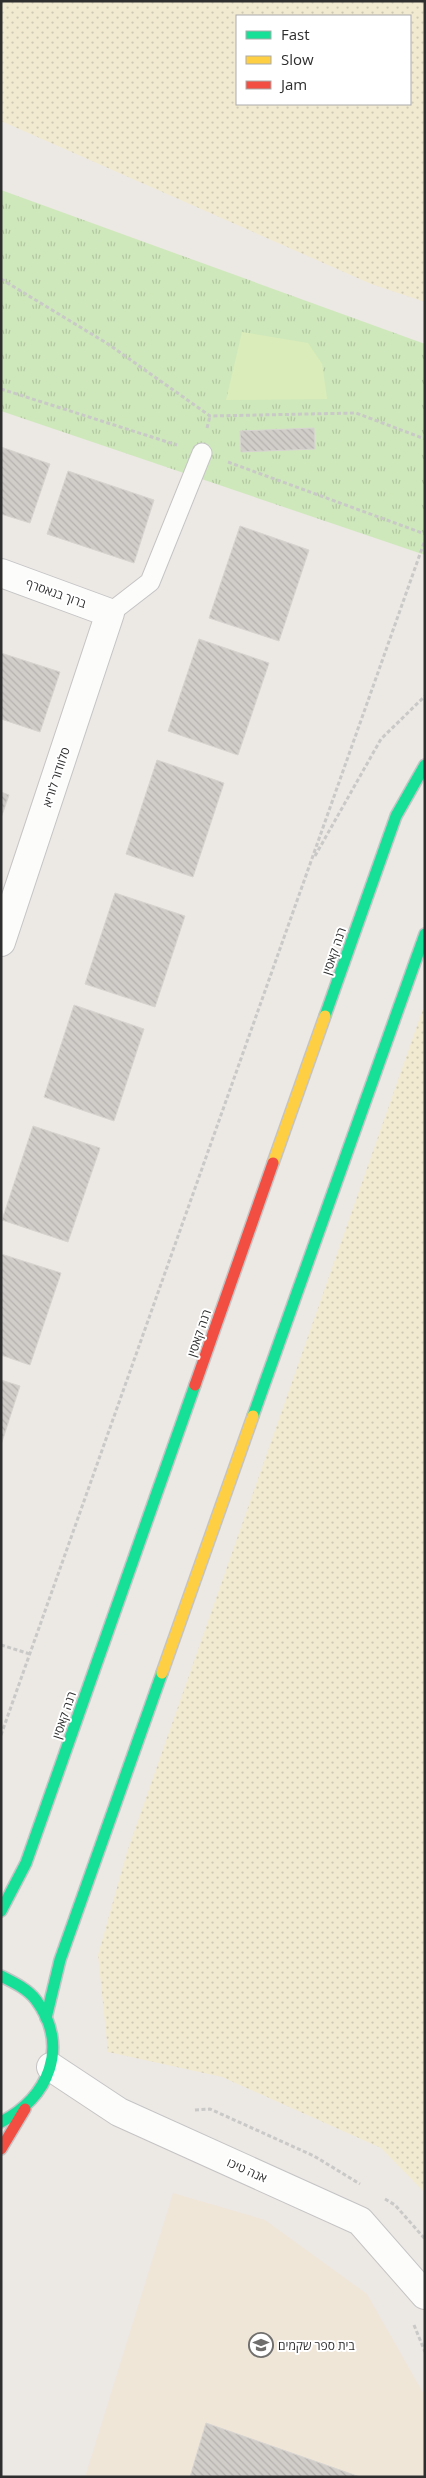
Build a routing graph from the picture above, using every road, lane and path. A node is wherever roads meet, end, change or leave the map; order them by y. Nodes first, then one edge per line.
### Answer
1 (1, 279) edge
2 (425, 439) edge
3 (202, 453) dead end
4 (425, 540) edge
5 (1, 573) edge
6 (110, 613) junction
7 (425, 696) edge
8 (425, 765) edge
9 (309, 866) junction
10 (3, 933) edge
11 (425, 934) edge
12 (1, 1644) edge
13 (30, 1654) junction
14 (1, 1735) edge
15 (1, 1911) edge
16 (1, 1976) edge
17 (46, 2018) junction
18 (51, 2067) junction
19 (25, 2109) junction
20 (1, 2122) edge
21 (1, 2148) edge
22 (425, 2295) edge
23 (412, 2321) dead end
24 (425, 2352) edge

1 - 2 path
3 - 6 lane
4 - 9 path
5 - 6 street, ברוך בנאסרף
6 - 10 street, סלוודור לוריא
7 - 9 path
8 - 15 street, רנה קאסין
9 - 13 path
11 - 17 street
12 - 13 path
13 - 14 path
16 - 17 street
17 - 18 street
18 - 19 street
18 - 22 street, אנה טיכו
19 - 20 street
19 - 21 street
23 - 24 path

